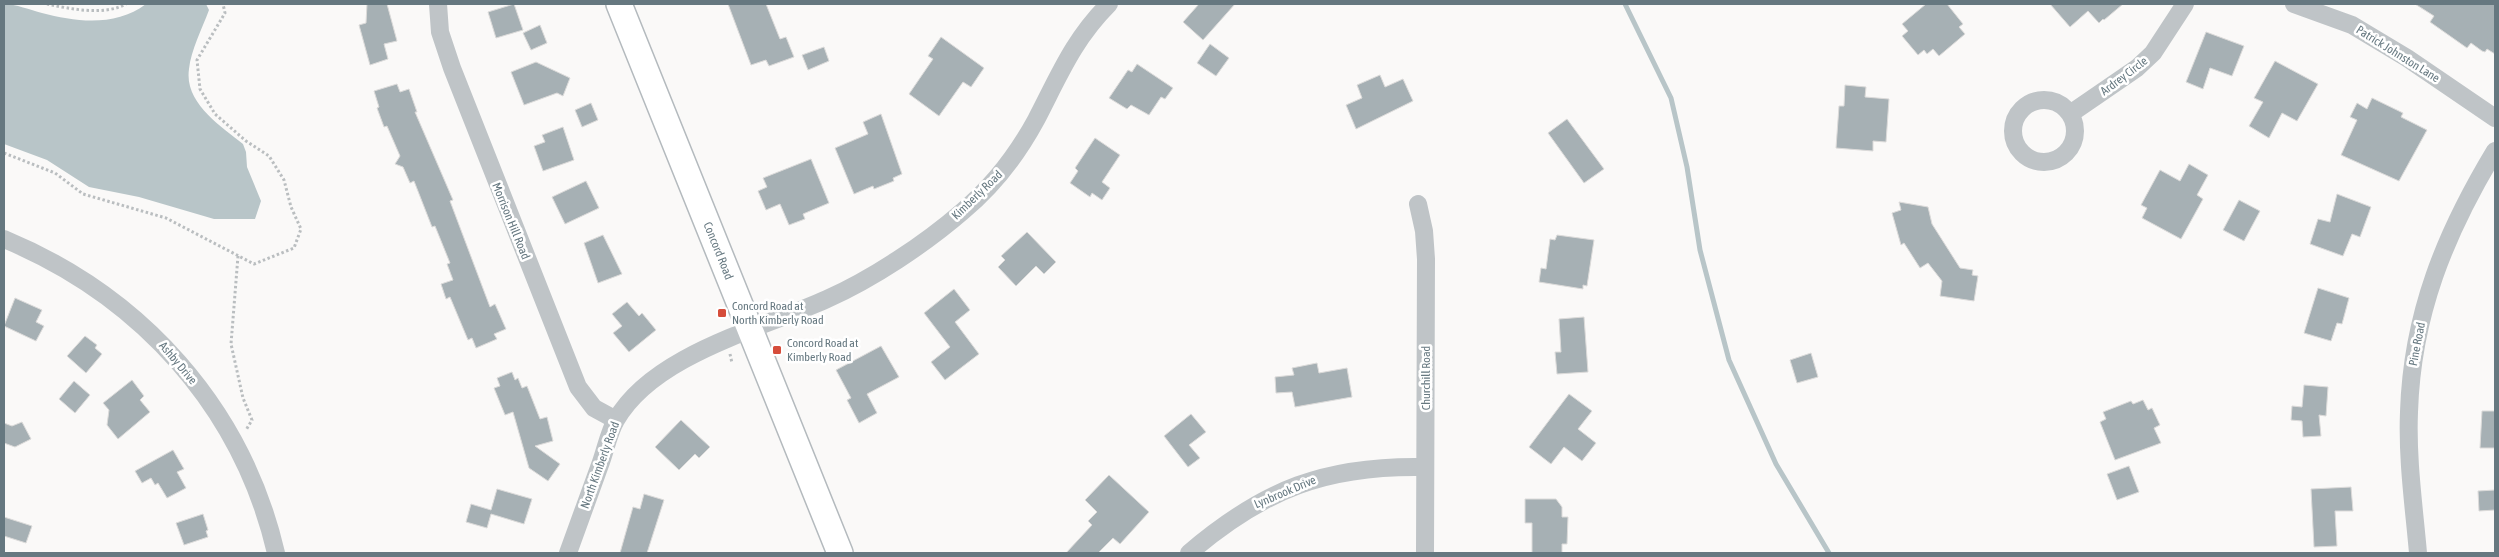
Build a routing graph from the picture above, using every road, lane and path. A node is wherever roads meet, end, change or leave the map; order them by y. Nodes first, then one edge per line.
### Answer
1 (47, 4) edge
2 (126, 4) edge
3 (223, 4) edge
4 (438, 4) edge
5 (619, 4) edge
6 (1109, 4) edge
7 (2185, 4) edge
8 (2294, 4) edge
9 (2070, 114) dead end
10 (2495, 118) edge
11 (2495, 151) edge
12 (4, 153) edge
13 (1418, 204) dead end
14 (4, 239) edge
15 (238, 256) junction
16 (751, 330) junction
17 (616, 420) junction
18 (236, 446) junction
19 (1425, 467) junction
20 (276, 553) edge
21 (568, 553) edge
22 (840, 553) edge
23 (1189, 553) edge
24 (1424, 553) edge
25 (2418, 553) edge

1 - 2 path
3 - 15 path
4 - 17 street, Morrison Hill Road
5 - 16 main road, Concord Road
6 - 16 street, Kimberly Road
7 - 9 street, Ardrey Circle
8 - 10 street, Patrick Johnston Lane
11 - 25 street, Pine Road
12 - 15 path
13 - 19 street, Churchill Road
14 - 18 street, Ashby Drive
15 - 18 path
16 - 17 street, North Kimberly Road
16 - 22 main road, Concord Road
17 - 21 street, North Kimberly Road
18 - 20 street, Ashby Drive
19 - 23 street, Lynbrook Drive
19 - 24 street, Churchill Road

